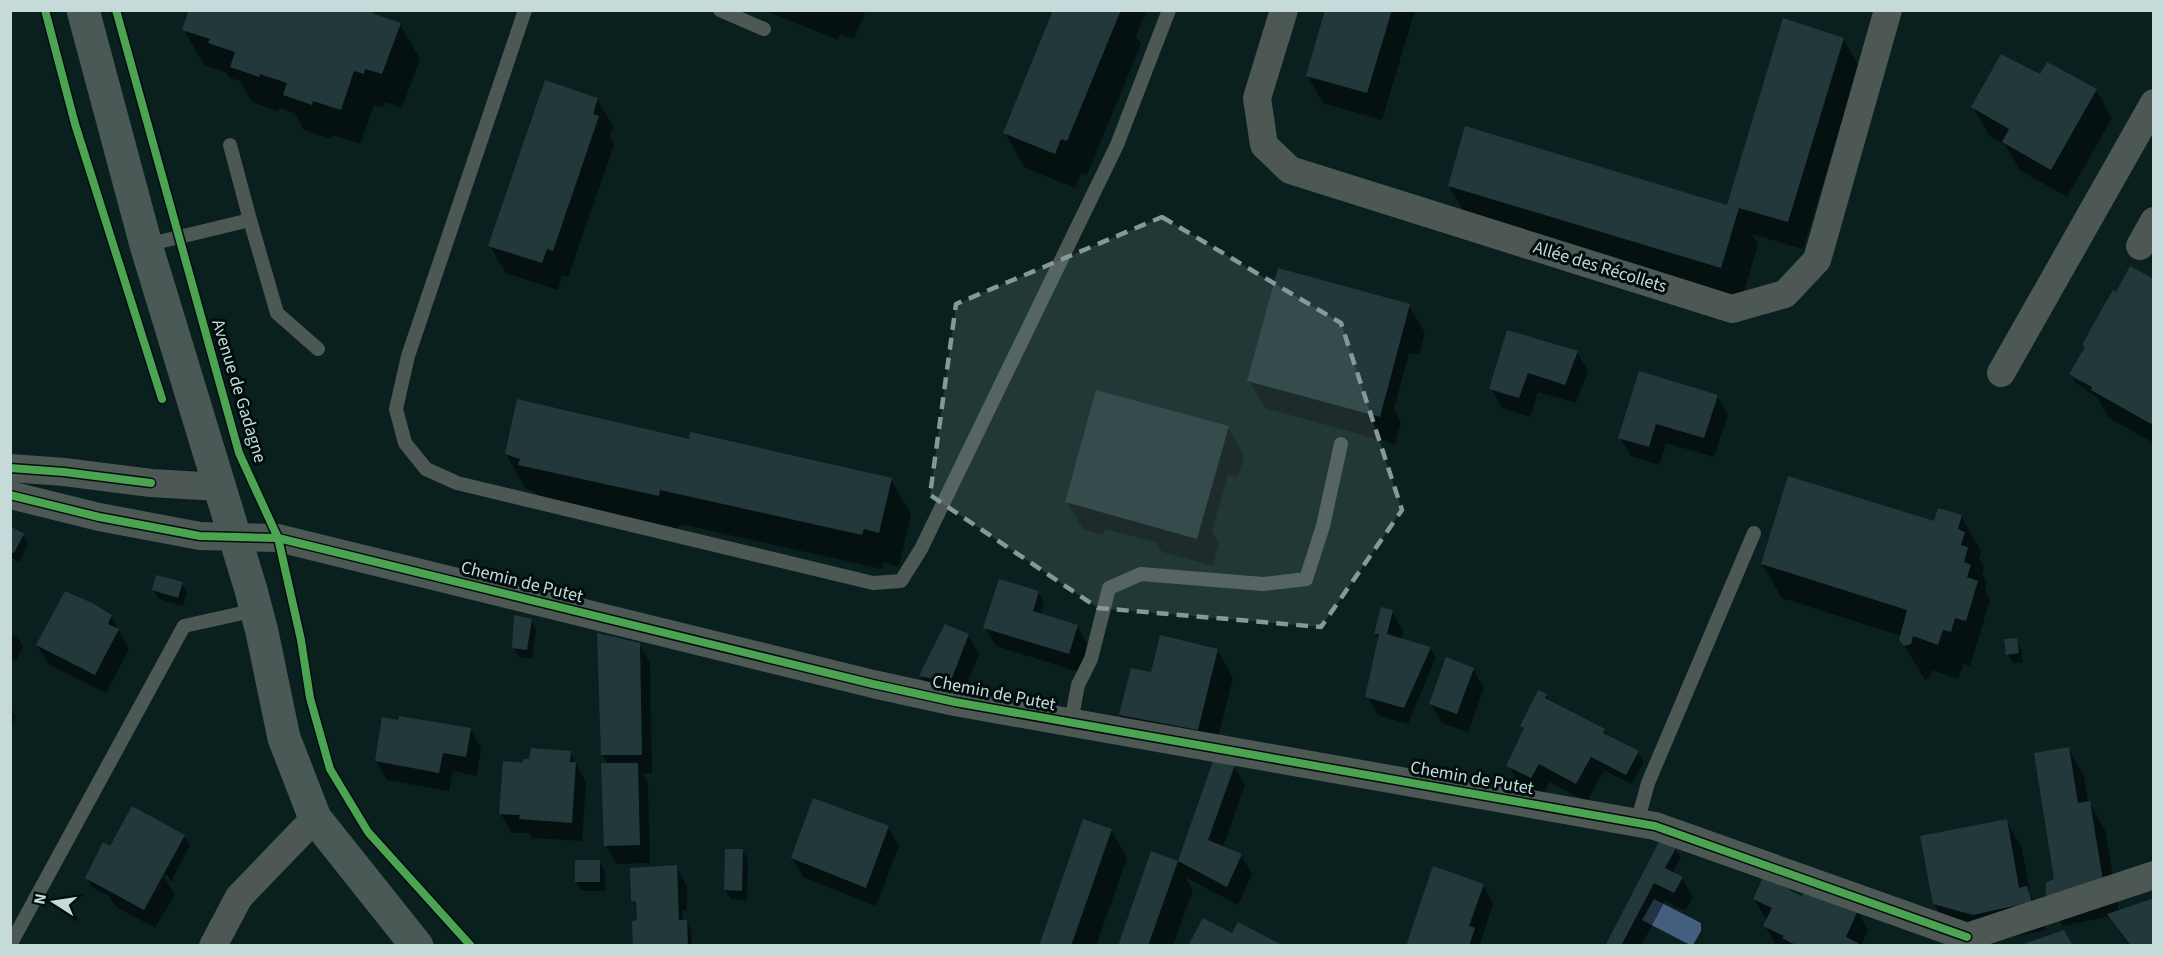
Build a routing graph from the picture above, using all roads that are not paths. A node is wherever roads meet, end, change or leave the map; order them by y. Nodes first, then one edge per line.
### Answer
1 (82, 10) edge
2 (525, 10) edge
3 (720, 10) edge
4 (1169, 10) edge
5 (1284, 10) edge
6 (1888, 10) edge
7 (764, 29) dead end
8 (2154, 103) edge
9 (230, 145) dead end
10 (249, 220) junction
11 (2154, 221) edge
12 (147, 245) junction
13 (2140, 246) dead end
14 (318, 348) dead end
15 (2001, 373) dead end
16 (1341, 444) dead end
17 (10, 468) edge
18 (219, 487) junction
19 (10, 495) edge
20 (1754, 533) dead end
21 (234, 538) junction
22 (256, 610) junction
23 (1071, 722) junction
24 (315, 818) junction
25 (1637, 823) junction
26 (2154, 875) edge
27 (1963, 941) edge
28 (10, 945) edge
29 (213, 945) edge
30 (417, 945) edge

1 - 12 main road
2 - 4 lane
3 - 7 lane
5 - 6 street, Allée des Récollets
8 - 15 street
9 - 10 lane
10 - 12 lane
10 - 14 lane
11 - 13 street
12 - 18 main road
16 - 23 lane
17 - 18 street
18 - 21 main road
19 - 21 street, Chemin de Putet
20 - 25 lane
21 - 22 main road
21 - 23 street, Chemin de Putet
22 - 24 main road
22 - 28 lane
23 - 25 street, Chemin de Putet
24 - 29 street
24 - 30 main road
25 - 27 street, Chemin de Putet
26 - 27 street

